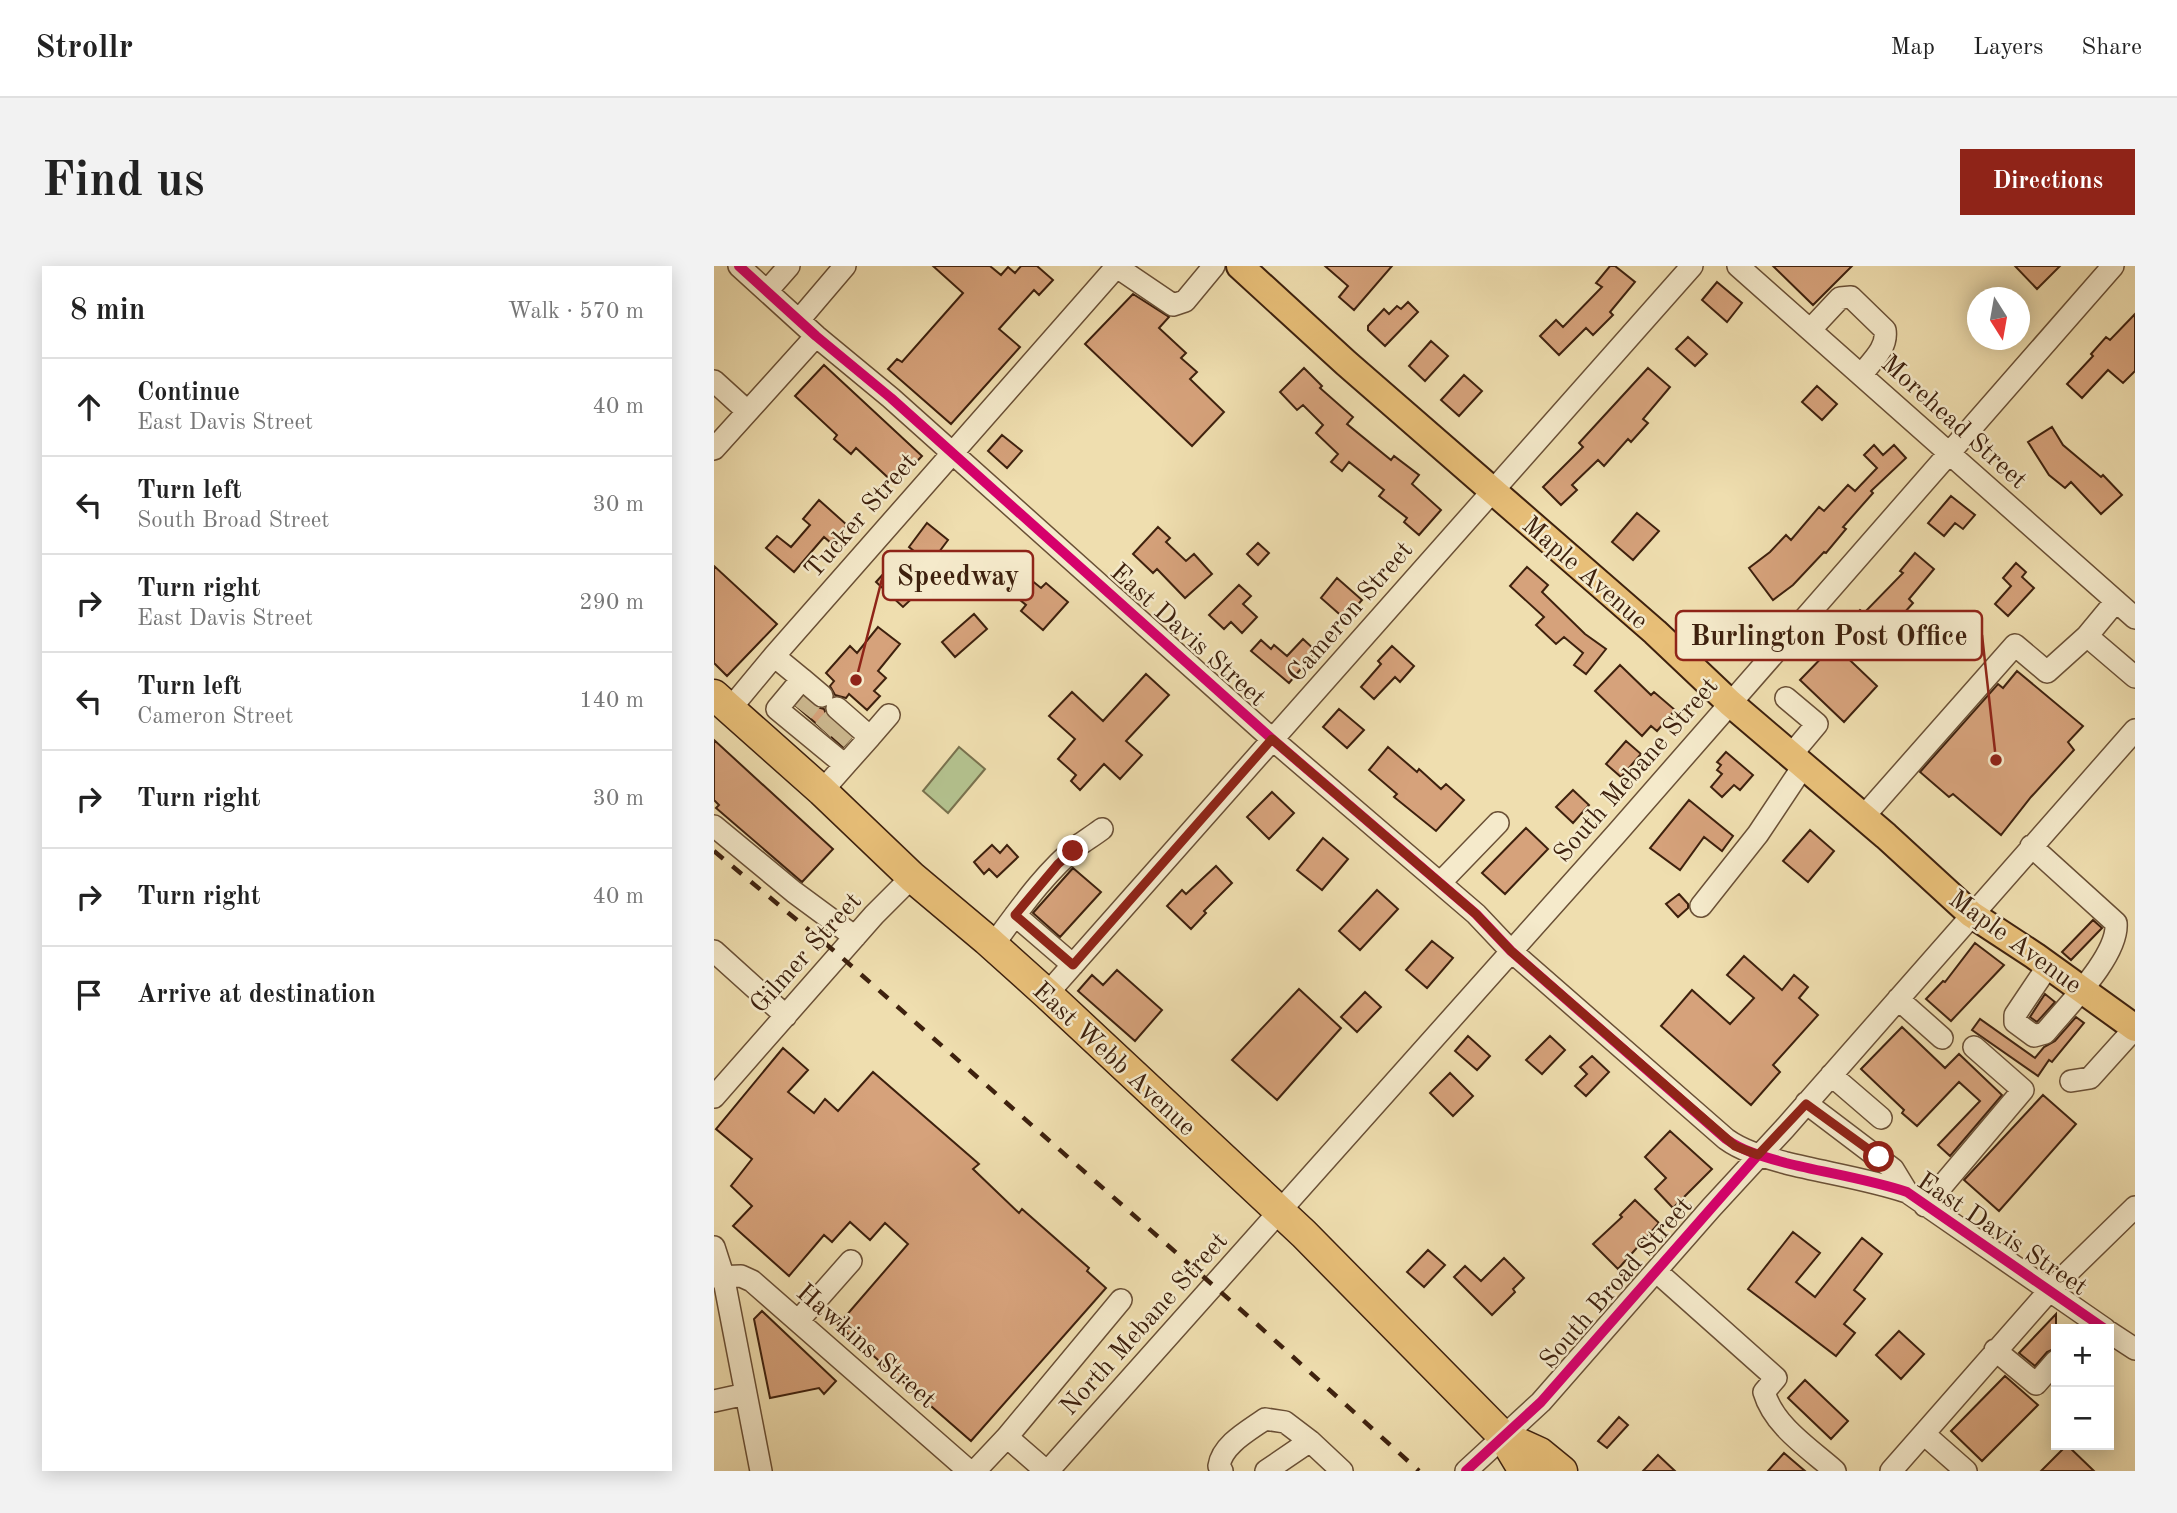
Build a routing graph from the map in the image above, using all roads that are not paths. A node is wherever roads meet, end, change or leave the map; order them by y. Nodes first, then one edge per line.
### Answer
1 (739, 266) edge
2 (789, 266) edge
3 (845, 266) edge
4 (1117, 266) edge
5 (1214, 266) edge
6 (1240, 266) edge
7 (1692, 266) edge
8 (1738, 266) edge
9 (2112, 266) edge
10 (767, 291) junction
11 (799, 320) junction
12 (1811, 329) junction
13 (816, 336) junction
14 (1861, 374) junction
15 (714, 381) edge
16 (747, 411) junction
17 (714, 449) edge
18 (952, 453) junction
19 (1947, 453) junction
20 (1494, 492) junction
21 (2116, 601) junction
22 (2135, 618) edge
23 (2087, 636) junction
24 (774, 656) junction
25 (2135, 677) edge
26 (1786, 698) dead end
27 (722, 702) edge
28 (1730, 703) junction
29 (889, 715) dead end
30 (824, 717) junction
31 (2135, 730) edge
32 (870, 737) junction
33 (1272, 739) junction
34 (1797, 760) junction
35 (845, 765) junction
36 (822, 791) junction
37 (1864, 816) junction
38 (1498, 823) dead end
39 (714, 826) edge
40 (1101, 830) dead end
41 (2031, 846) junction
42 (912, 877) junction
43 (1441, 883) junction
44 (1701, 906) dead end
45 (1971, 914) junction
46 (1015, 915) junction
47 (855, 937) junction
48 (993, 945) junction
49 (714, 951) edge
50 (1511, 951) junction
51 (1073, 965) junction
52 (2048, 966) junction
53 (2081, 989) junction
54 (1047, 994) junction
55 (1898, 999) junction
56 (786, 1016) junction
57 (2135, 1028) edge
58 (1942, 1038) dead end
59 (1974, 1047) dead end
60 (1831, 1075) junction
61 (2071, 1081) dead end
62 (714, 1097) edge
63 (1806, 1104) junction
64 (1881, 1118) dead end
65 (1758, 1155) junction
66 (1907, 1192) junction
67 (1925, 1206) junction
68 (2135, 1208) edge
69 (1280, 1213) junction
70 (714, 1247) edge
71 (851, 1261) dead end
72 (1657, 1272) junction
73 (718, 1276) edge
74 (2049, 1290) junction
75 (1121, 1300) dead end
76 (797, 1321) junction
77 (2096, 1324) edge
78 (2114, 1336) edge
79 (2135, 1349) edge
80 (1995, 1350) junction
81 (2051, 1367) edge
82 (746, 1395) junction
83 (714, 1401) edge
84 (1924, 1434) junction
85 (1503, 1436) junction
86 (1007, 1437) junction
87 (1310, 1441) junction
88 (1957, 1468) edge
89 (761, 1471) edge
90 (969, 1471) edge
91 (975, 1471) edge
92 (1047, 1471) edge
93 (1222, 1471) edge
94 (1266, 1471) edge
95 (1342, 1471) edge
96 (1466, 1471) edge
97 (1524, 1471) edge
98 (1562, 1471) edge
99 (1835, 1471) edge
100 (1891, 1471) edge

1 - 10 street, East Davis Street
2 - 10 street
3 - 11 street
4 - 5 street
4 - 18 street, Tucker Street
6 - 20 main road, Maple Avenue
7 - 20 street, Cameron Street
8 - 12 street, Morehead Street
9 - 19 street, South Mebane Street
10 - 11 street, East Davis Street
11 - 13 street, East Davis Street
12 - 14 street, Morehead Street
12 - 14 street
13 - 16 street
13 - 18 street, East Davis Street
14 - 19 street, Morehead Street
15 - 16 street
16 - 17 street
18 - 24 street, Tucker Street
18 - 33 street, East Davis Street
19 - 21 street, Morehead Street
19 - 28 street, South Mebane Street
20 - 28 main road, Maple Avenue
20 - 33 street, Cameron Street
21 - 22 street, Morehead Street
21 - 23 street
23 - 25 street
23 - 37 street
24 - 27 street, Tucker Street
24 - 30 street
26 - 34 street
27 - 36 highway, East Webb Avenue
28 - 34 main road, Maple Avenue
28 - 50 street, South Mebane Street
29 - 32 street
30 - 32 street
30 - 35 street
31 - 41 street, South Broad Street
32 - 35 street
33 - 43 street, East Davis Street
33 - 51 street, Cameron Street
34 - 37 main road, Maple Avenue
34 - 44 street
35 - 36 street
36 - 42 highway, East Webb Avenue
37 - 45 main road, Maple Avenue
38 - 43 street
39 - 47 street
40 - 46 street
41 - 45 street, South Broad Street
41 - 53 street
42 - 47 street, Gilmer Street
42 - 48 highway, East Webb Avenue
43 - 50 street, East Davis Street
45 - 52 main road, Maple Avenue
45 - 55 street, South Broad Street
46 - 48 street
46 - 51 street
47 - 56 street, Gilmer Street
48 - 54 highway, East Webb Avenue
49 - 56 street
50 - 65 street, East Davis Street
50 - 69 street, South Mebane Street
51 - 54 street, Cameron Street
52 - 53 main road, Maple Avenue
52 - 53 street
53 - 57 main road, Maple Avenue
54 - 69 highway, East Webb Avenue
55 - 58 street
55 - 60 street, South Broad Street
56 - 62 street, Gilmer Street
57 - 61 street
59 - 67 street
60 - 63 street, South Broad Street
60 - 64 street
63 - 65 street, South Broad Street
63 - 66 street, East Davis Street
65 - 66 street, East Davis Street
65 - 72 street, South Broad Street
66 - 67 street, East Davis Street
67 - 74 street, East Davis Street
68 - 74 street
69 - 85 highway, East Webb Avenue
69 - 92 street, North Mebane Street
70 - 73 street
71 - 76 street
72 - 85 street, South Broad Street
72 - 99 street
73 - 76 street, Hawkins Street
73 - 82 street
74 - 77 street, East Davis Street
74 - 80 street
75 - 86 street
76 - 90 street, Hawkins Street
78 - 79 street, East Davis Street
80 - 81 street
80 - 84 street
82 - 83 street
82 - 89 street
84 - 88 street
84 - 100 street
85 - 96 street, South Broad Street
85 - 97 highway, East Webb Avenue
85 - 98 highway, East Webb Avenue
86 - 91 street
86 - 92 street
87 - 93 street
87 - 94 street
87 - 95 street

